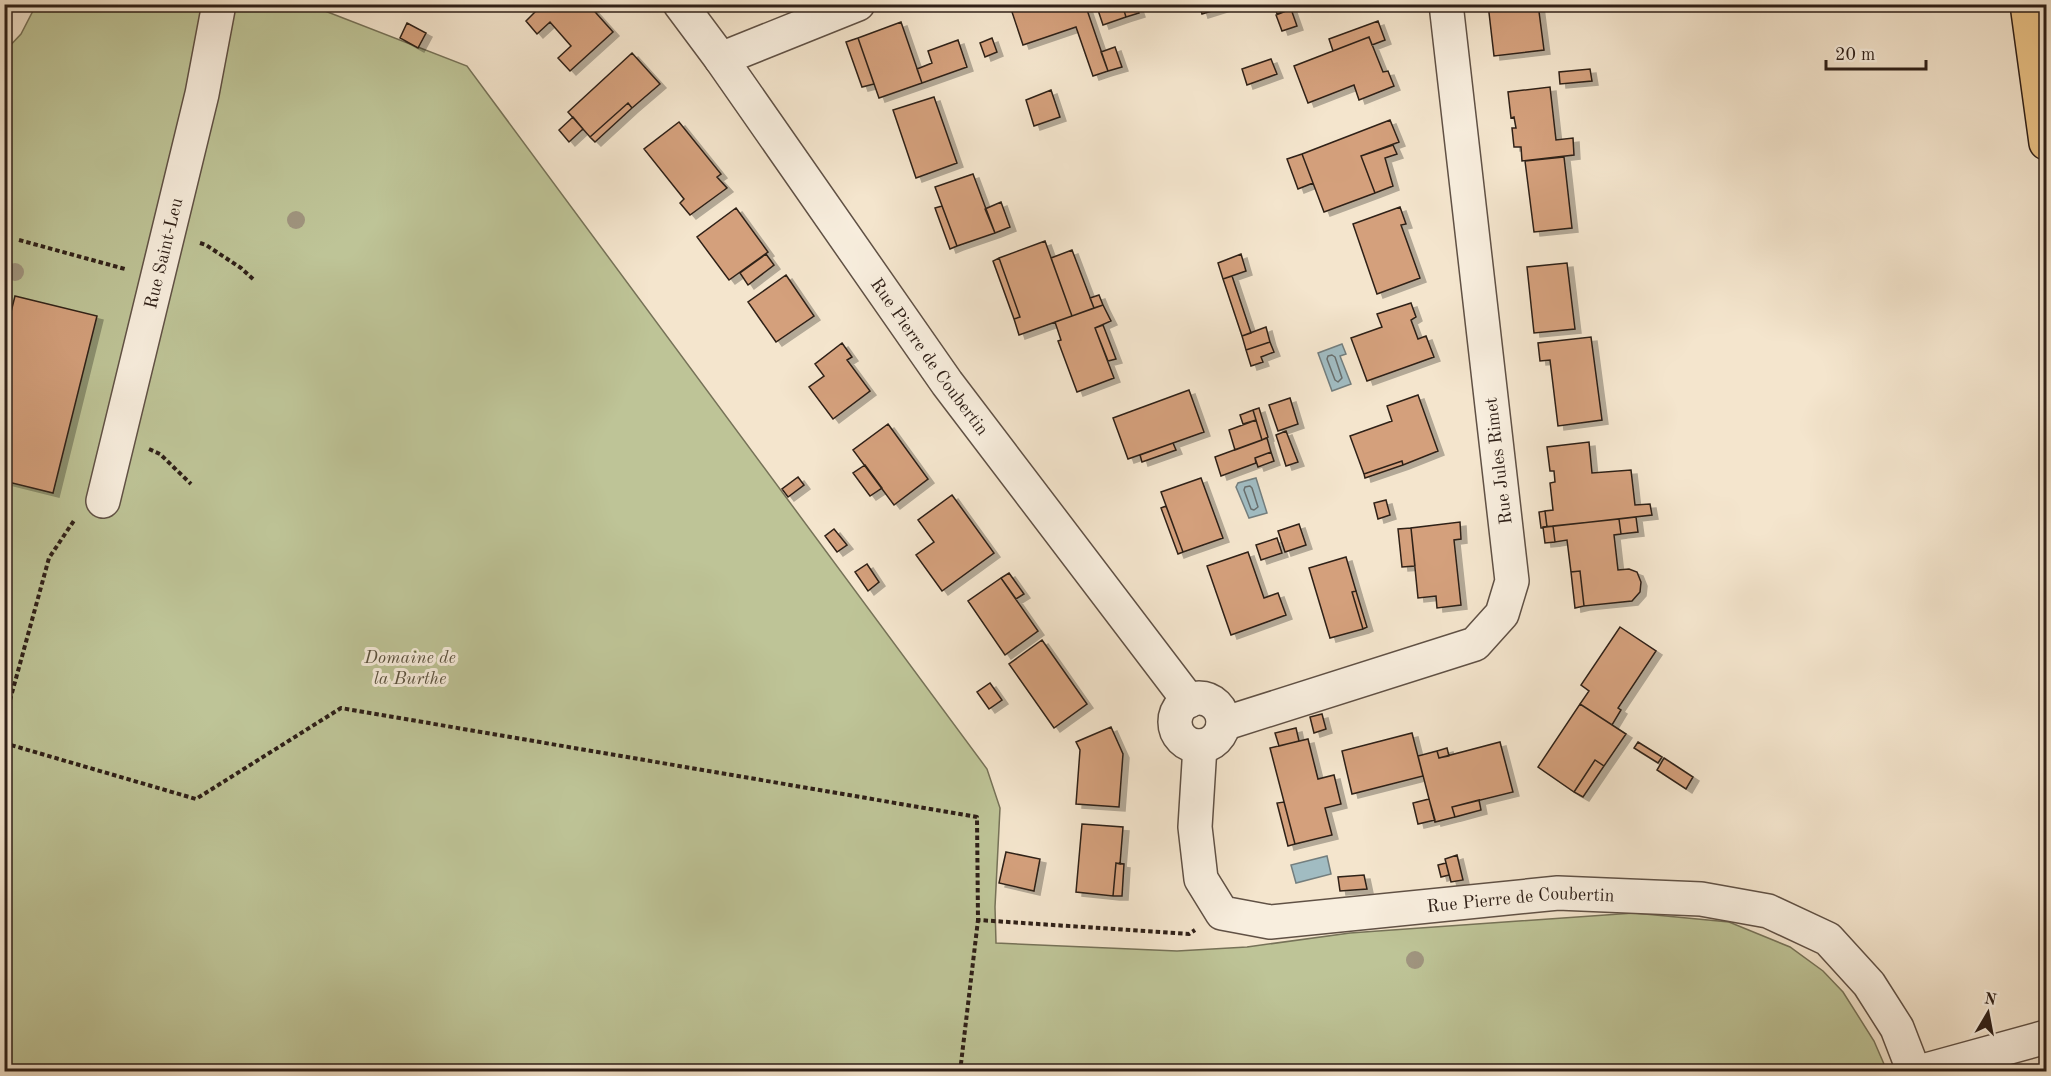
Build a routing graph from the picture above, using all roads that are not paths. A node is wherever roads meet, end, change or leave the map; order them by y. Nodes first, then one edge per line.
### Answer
1 (219, 4) edge
2 (680, 4) edge
3 (858, 4) edge
4 (1446, 4) edge
5 (2027, 4) edge
6 (721, 59) junction
7 (2046, 143) edge
8 (103, 501) road end
9 (1211, 735) junction
10 (2046, 1037) edge
11 (1914, 1071) edge
12 (1919, 1071) edge

1 - 8 street, Rue Saint-Leu
2 - 6 street, Rue Pierre de Coubertin
3 - 6 street
4 - 9 street, Rue Jules Rimet
5 - 7 highway
6 - 9 street, Rue Pierre de Coubertin
9 - 11 street, Rue Pierre de Coubertin
10 - 12 street

